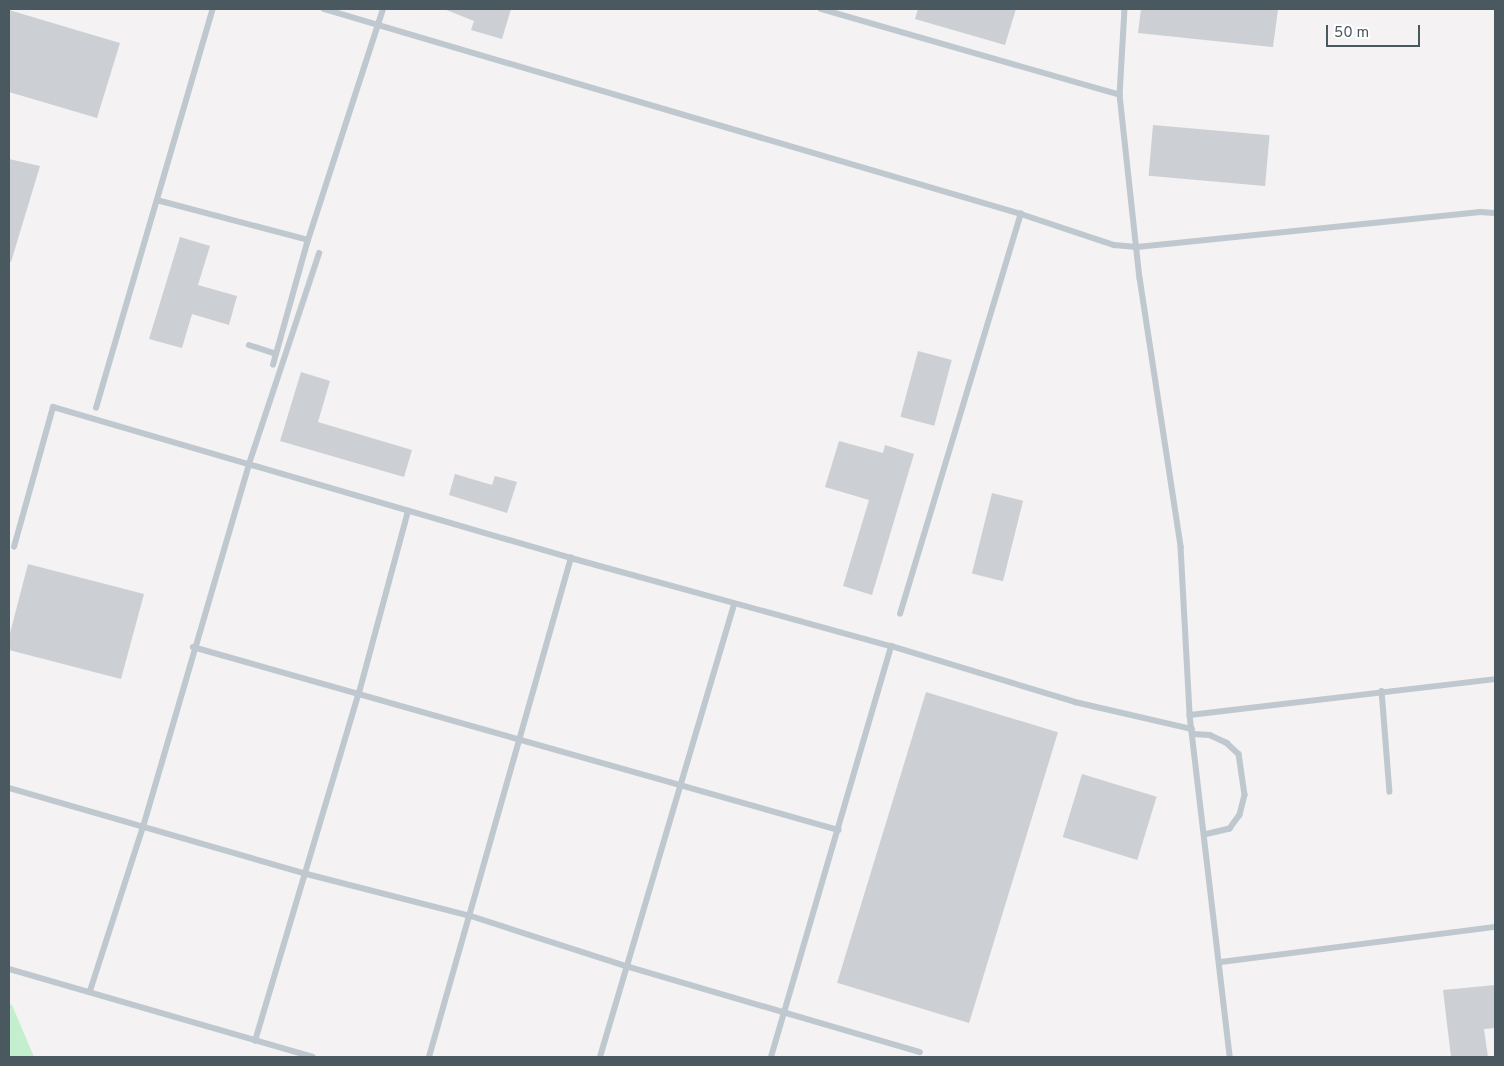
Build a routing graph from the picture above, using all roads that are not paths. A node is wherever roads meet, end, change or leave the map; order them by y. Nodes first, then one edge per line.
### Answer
1 (213, 9) edge
2 (324, 9) edge
3 (383, 9) edge
4 (821, 9) edge
5 (1125, 9) edge
6 (378, 24) junction
7 (1120, 95) junction
8 (157, 200) junction
9 (1495, 213) edge
10 (1021, 214) junction
11 (308, 240) junction
12 (1137, 248) junction
13 (318, 252) dead end
14 (249, 346) dead end
15 (276, 354) junction
16 (273, 365) dead end
17 (96, 408) dead end
18 (249, 464) junction
19 (408, 511) junction
20 (14, 547) dead end
21 (571, 558) junction
22 (734, 604) junction
23 (900, 614) dead end
24 (891, 646) junction
25 (193, 647) junction
26 (1495, 679) edge
27 (1382, 691) junction
28 (359, 693) junction
29 (1190, 714) junction
30 (1192, 731) junction
31 (522, 738) junction
32 (9, 788) edge
33 (681, 788) junction
34 (1390, 792) dead end
35 (143, 827) junction
36 (839, 830) junction
37 (1205, 835) junction
38 (306, 874) junction
39 (471, 916) junction
40 (1495, 927) edge
41 (1220, 962) junction
42 (629, 967) junction
43 (9, 969) edge
44 (90, 991) junction
45 (785, 1010) junction
46 (255, 1041) junction
47 (920, 1052) dead end
48 (313, 1057) edge
49 (429, 1057) edge
50 (600, 1057) edge
51 (772, 1057) edge
52 (1230, 1057) edge

1 - 8 lane
2 - 6 lane
3 - 6 lane
4 - 7 lane
5 - 7 lane
6 - 10 lane
6 - 11 lane
7 - 12 lane
8 - 11 lane
8 - 17 lane
9 - 12 lane
10 - 12 lane
10 - 23 lane
11 - 15 lane
12 - 29 lane
13 - 18 lane
14 - 15 lane
15 - 16 lane
18 - 19 lane
18 - 20 lane
18 - 25 lane
19 - 21 lane
19 - 28 lane
21 - 22 lane
21 - 31 lane
22 - 24 lane
22 - 33 lane
24 - 30 lane
24 - 36 lane
25 - 28 lane
25 - 35 lane
26 - 27 lane
27 - 29 lane
27 - 34 lane
28 - 31 lane
28 - 38 lane
29 - 30 lane
30 - 37 lane
30 - 37 lane
31 - 33 lane
31 - 39 lane
32 - 35 lane
33 - 36 lane
33 - 42 lane
35 - 38 lane
35 - 44 lane
36 - 45 lane
37 - 41 lane
38 - 39 lane
38 - 46 lane
39 - 42 lane
39 - 49 lane
40 - 41 lane
41 - 52 lane
42 - 45 lane
42 - 50 lane
43 - 44 lane
44 - 46 lane
45 - 47 lane
45 - 51 lane
46 - 48 lane

